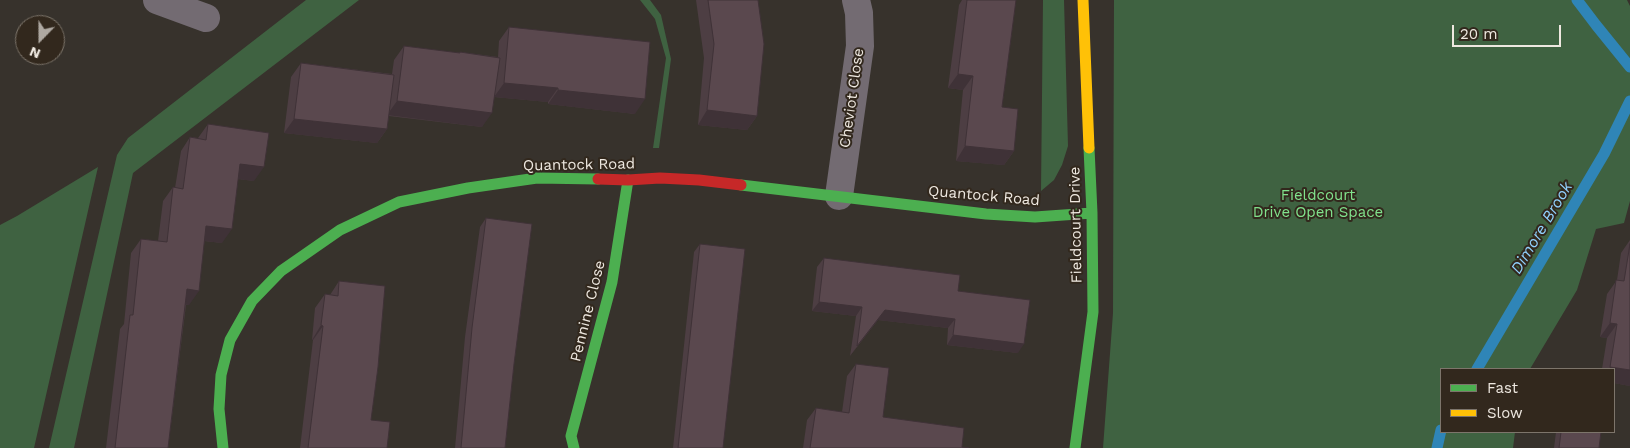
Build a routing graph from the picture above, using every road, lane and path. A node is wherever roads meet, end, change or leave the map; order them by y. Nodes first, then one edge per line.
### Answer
1 (157, 0) edge
2 (856, 0) edge
3 (1083, 0) edge
4 (206, 18) dead end
5 (628, 180) junction
6 (839, 196) junction
7 (1092, 213) junction
8 (223, 448) edge
9 (574, 448) edge
10 (1075, 448) edge

1 - 4 street
2 - 6 street, Cheviot Close
3 - 7 street, Fieldcourt Drive
5 - 6 street, Quantock Road
5 - 8 street, Quantock Road
5 - 9 street, Pennine Close
6 - 7 street, Quantock Road
7 - 10 street, Fieldcourt Drive

